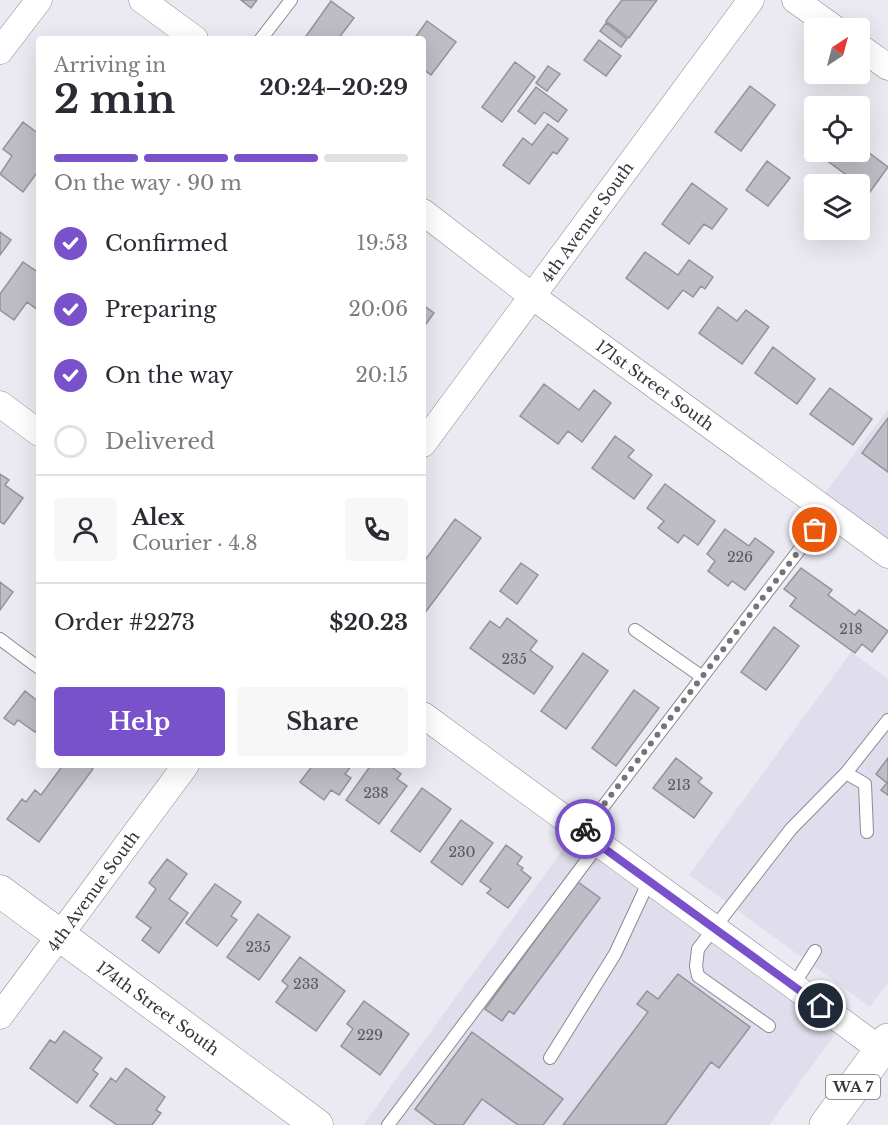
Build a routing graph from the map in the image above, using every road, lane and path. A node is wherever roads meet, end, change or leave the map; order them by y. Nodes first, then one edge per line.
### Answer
1 (39, 0) edge
2 (142, 0) edge
3 (291, 0) edge
4 (751, 0) edge
5 (795, 0) edge
6 (820, 18) edge
7 (191, 36) edge
8 (263, 36) edge
9 (0, 51) edge
10 (870, 54) edge
11 (888, 67) edge
12 (426, 214) edge
13 (532, 296) junction
14 (0, 404) edge
15 (36, 431) edge
16 (426, 440) edge
17 (829, 511) junction
18 (888, 554) edge
19 (636, 630) dead end
20 (0, 639) edge
21 (36, 666) edge
22 (701, 676) junction
23 (426, 717) edge
24 (888, 720) edge
25 (178, 768) edge
26 (846, 773) junction
27 (867, 832) dead end
28 (591, 839) junction
29 (649, 881) junction
30 (0, 891) edge
31 (715, 929) junction
32 (60, 935) junction
33 (815, 951) dead end
34 (793, 986) junction
35 (0, 1016) edge
36 (769, 1026) dead end
37 (886, 1048) edge
38 (550, 1058) dead end
39 (317, 1125) edge
40 (388, 1125) edge
41 (825, 1125) edge

1 - 9 street
2 - 7 street
3 - 8 lane
4 - 13 street, 4th Avenue South
5 - 6 street
10 - 11 street
12 - 13 street, 171st Street South
13 - 16 street, 4th Avenue South
13 - 17 street, 171st Street South
14 - 15 street
17 - 18 street, 171st Street South
17 - 22 lane
19 - 22 lane
20 - 21 lane
22 - 28 lane
23 - 28 street
24 - 26 lane
25 - 32 street, 4th Avenue South
26 - 27 lane
26 - 31 lane
28 - 29 street
28 - 40 lane
29 - 31 street
29 - 38 lane
30 - 32 street, 174th Street South
31 - 34 street
31 - 36 lane
32 - 35 street, 4th Avenue South
32 - 39 street, 174th Street South
33 - 34 lane
34 - 37 street
37 - 41 main road, WA 7

